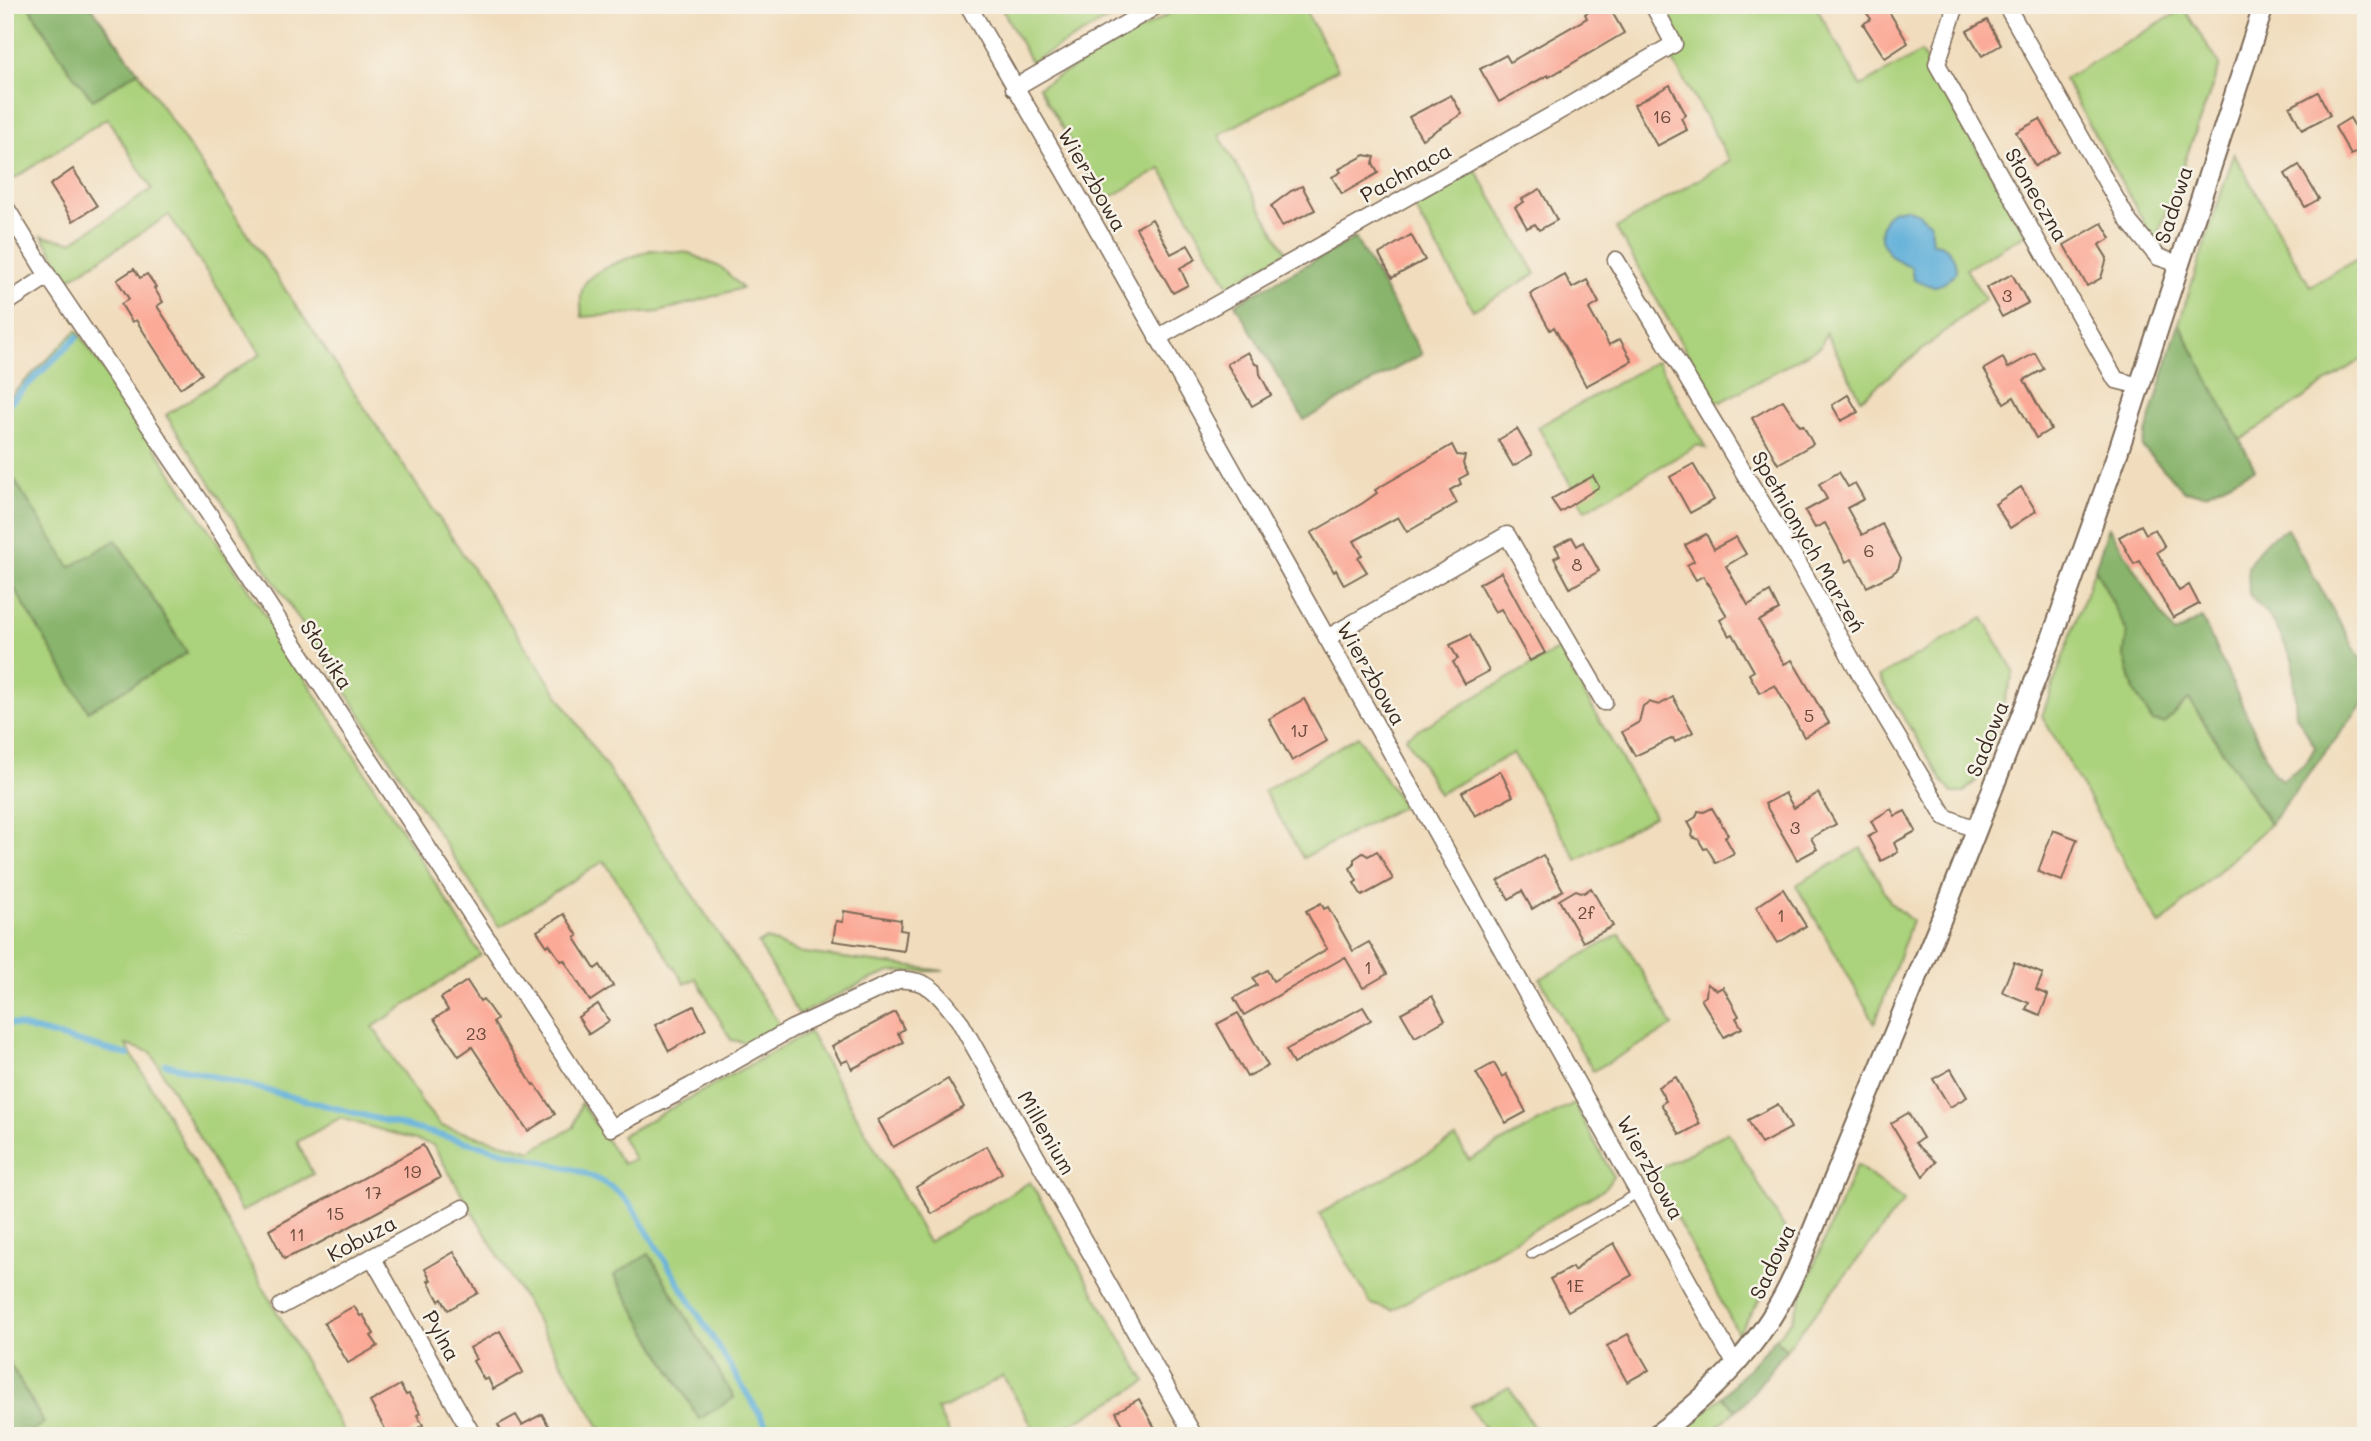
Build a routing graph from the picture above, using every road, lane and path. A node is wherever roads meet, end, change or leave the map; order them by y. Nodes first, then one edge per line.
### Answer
1 (968, 5) edge
2 (1158, 5) edge
3 (1653, 5) edge
4 (1956, 5) edge
5 (2006, 5) edge
6 (2264, 5) edge
7 (1014, 88) junction
8 (5, 206) edge
9 (1616, 260) dead end
10 (2179, 264) junction
11 (48, 276) junction
12 (5, 304) edge
13 (1157, 338) junction
14 (2140, 386) junction
15 (1327, 638) junction
16 (1604, 702) dead end
17 (1977, 830) junction
18 (791, 1028) joint
19 (1640, 1192) junction
20 (463, 1208) dead end
21 (1531, 1254) dead end
22 (372, 1257) junction
23 (281, 1306) dead end
24 (1737, 1363) junction
25 (473, 1436) edge
26 (1194, 1436) edge
27 (1655, 1436) edge

1 - 7 street, Wierzbowa
2 - 7 street
3 - 13 street, Pachnąca
4 - 14 street, Słoneczna
5 - 10 street
6 - 10 street, Sadowa
7 - 13 street, Wierzbowa
8 - 11 street, Słowika
9 - 17 street, Spełnionych Marzeń
10 - 14 street, Sadowa
11 - 12 street
11 - 18 street, Słowika
13 - 15 street, Wierzbowa
14 - 17 street, Sadowa
15 - 16 street
15 - 19 street, Wierzbowa
17 - 24 street, Sadowa
18 - 26 street, Millenium
19 - 21 lane
19 - 24 street, Wierzbowa
20 - 22 street, Kobuza
22 - 23 street, Kobuza
22 - 25 street, Pylna
24 - 27 street, Sadowa

